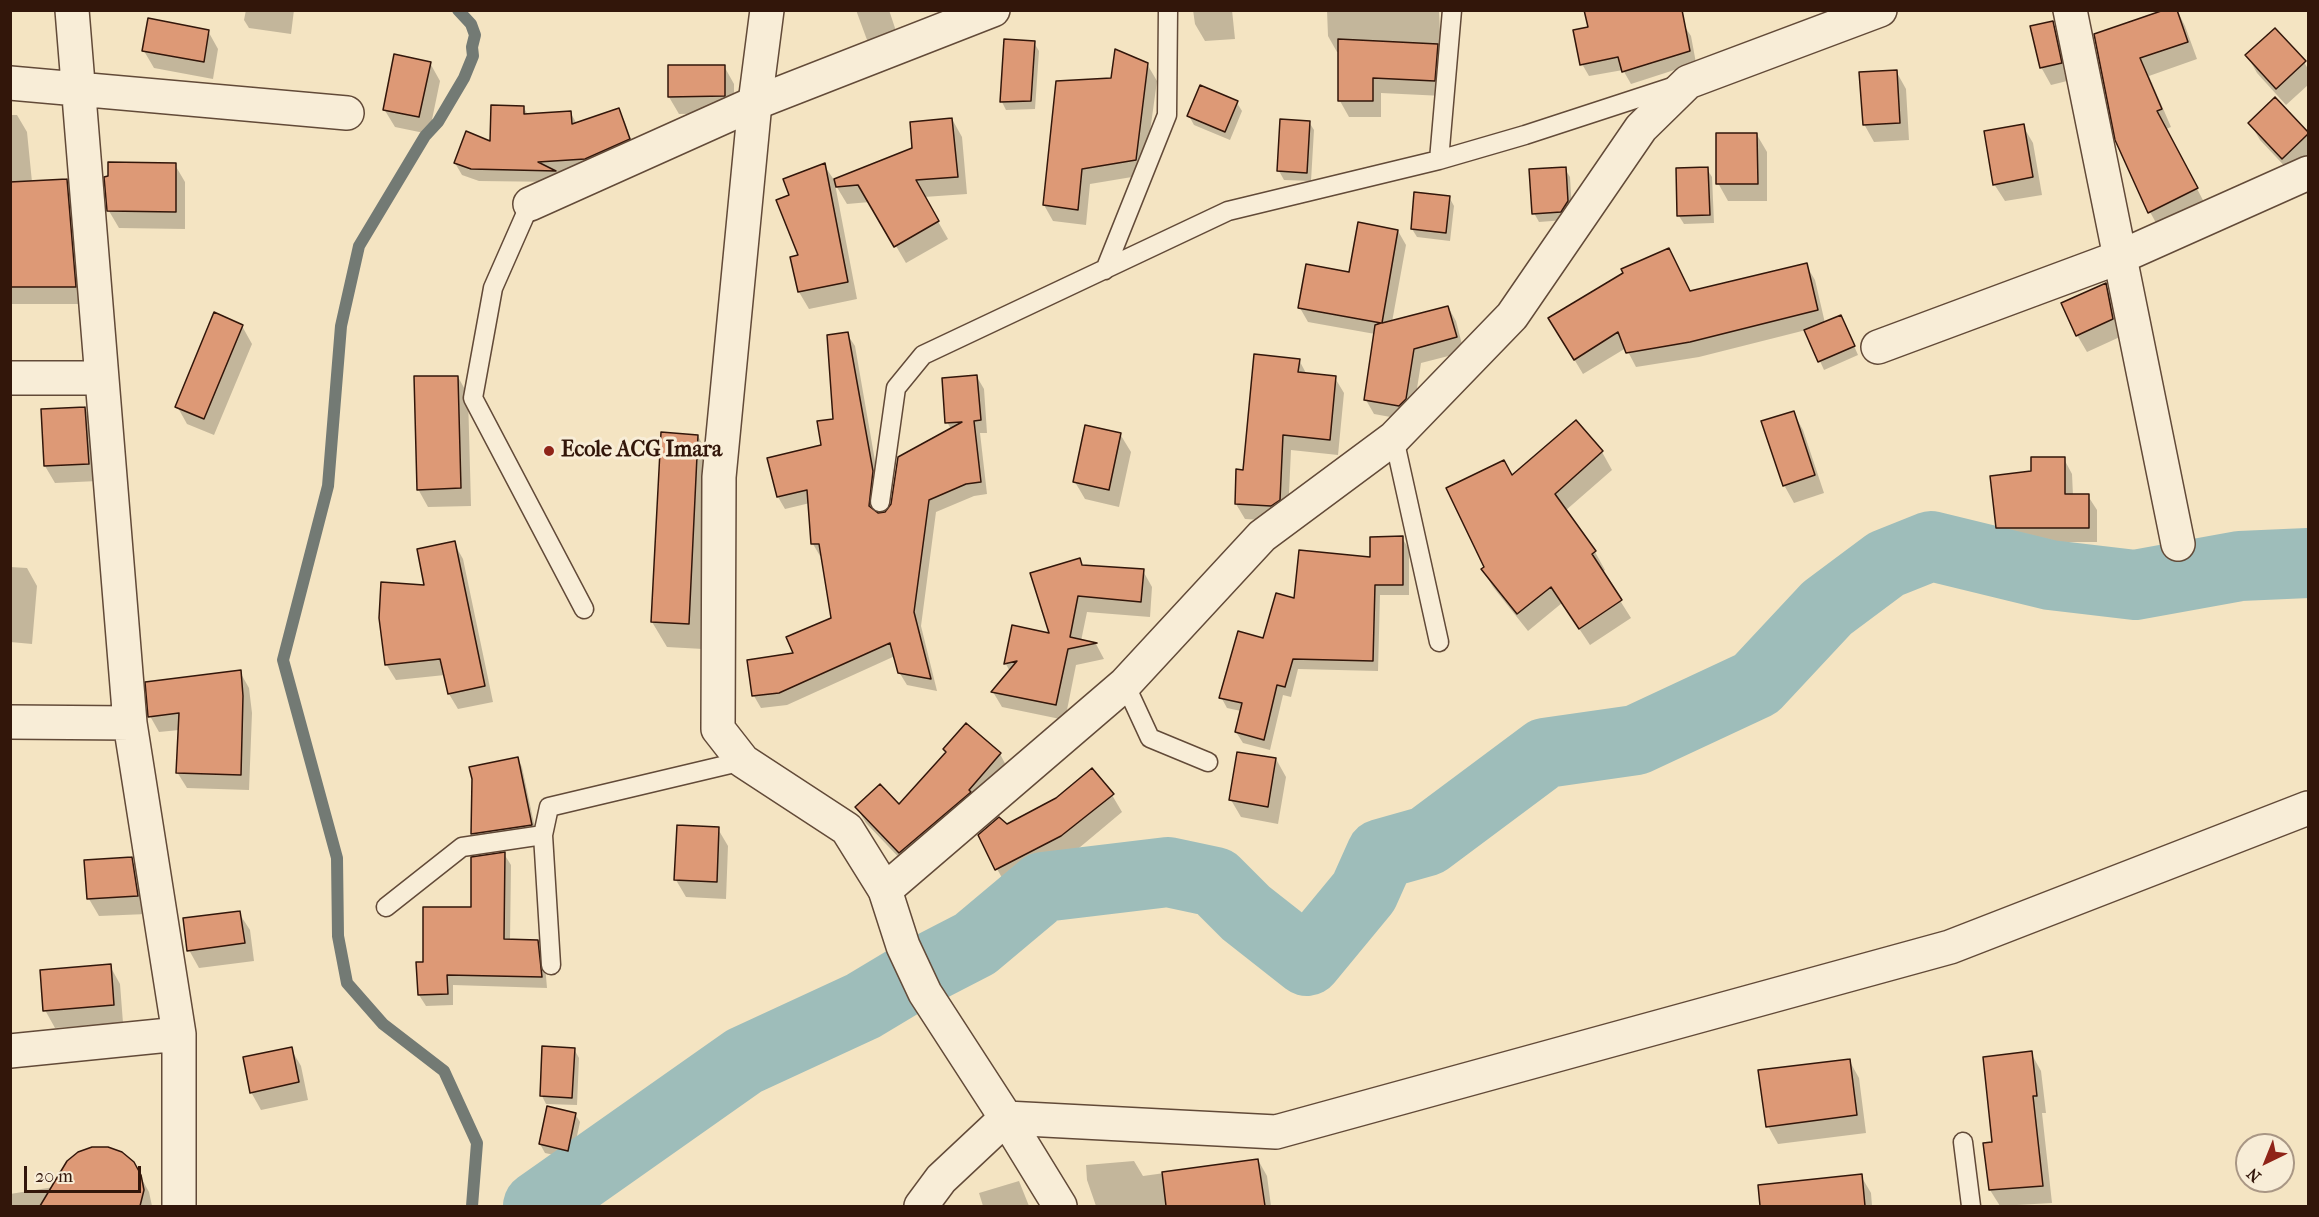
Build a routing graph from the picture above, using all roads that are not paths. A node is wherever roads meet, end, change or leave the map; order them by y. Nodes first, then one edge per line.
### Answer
1 (72, 10) edge
2 (767, 10) edge
3 (993, 10) edge
4 (1168, 10) edge
5 (1452, 10) edge
6 (1880, 10) edge
7 (2070, 10) edge
8 (1688, 82) junction
9 (10, 83) edge
10 (78, 87) junction
11 (755, 103) junction
12 (347, 113) dead end
13 (1439, 159) junction
14 (2308, 173) edge
15 (530, 204) joint
16 (2120, 257) junction
17 (1105, 270) junction
18 (1878, 347) dead end
19 (10, 378) edge
20 (101, 378) junction
21 (1394, 438) junction
22 (880, 502) dead end
23 (2178, 543) dead end
24 (584, 609) dead end
25 (1439, 642) dead end
26 (1125, 684) junction
27 (10, 722) edge
28 (130, 723) junction
29 (742, 761) junction
30 (1208, 762) dead end
31 (2308, 808) edge
32 (543, 835) junction
33 (885, 890) junction
34 (386, 907) dead end
35 (551, 965) dead end
36 (179, 1034) junction
37 (10, 1051) edge
38 (1006, 1118) junction
39 (1963, 1142) dead end
40 (180, 1206) edge
41 (921, 1206) edge
42 (1060, 1206) edge
43 (1971, 1206) edge

1 - 10 street
2 - 11 street
3 - 11 street
4 - 17 lane
5 - 13 lane
6 - 8 street
7 - 16 street
8 - 13 lane
8 - 21 street
9 - 10 street
10 - 12 street
10 - 20 street
11 - 15 street
11 - 29 street
13 - 17 lane
14 - 16 street
15 - 24 lane
16 - 18 street
16 - 23 street
17 - 22 lane
19 - 20 street
20 - 28 street
21 - 25 lane
21 - 26 street
26 - 30 lane
26 - 33 street
27 - 28 street
28 - 36 street
29 - 32 lane
29 - 33 street
31 - 38 street
32 - 34 lane
32 - 35 lane
33 - 38 street
36 - 37 street
36 - 40 street
38 - 41 street
38 - 42 street
39 - 43 lane

